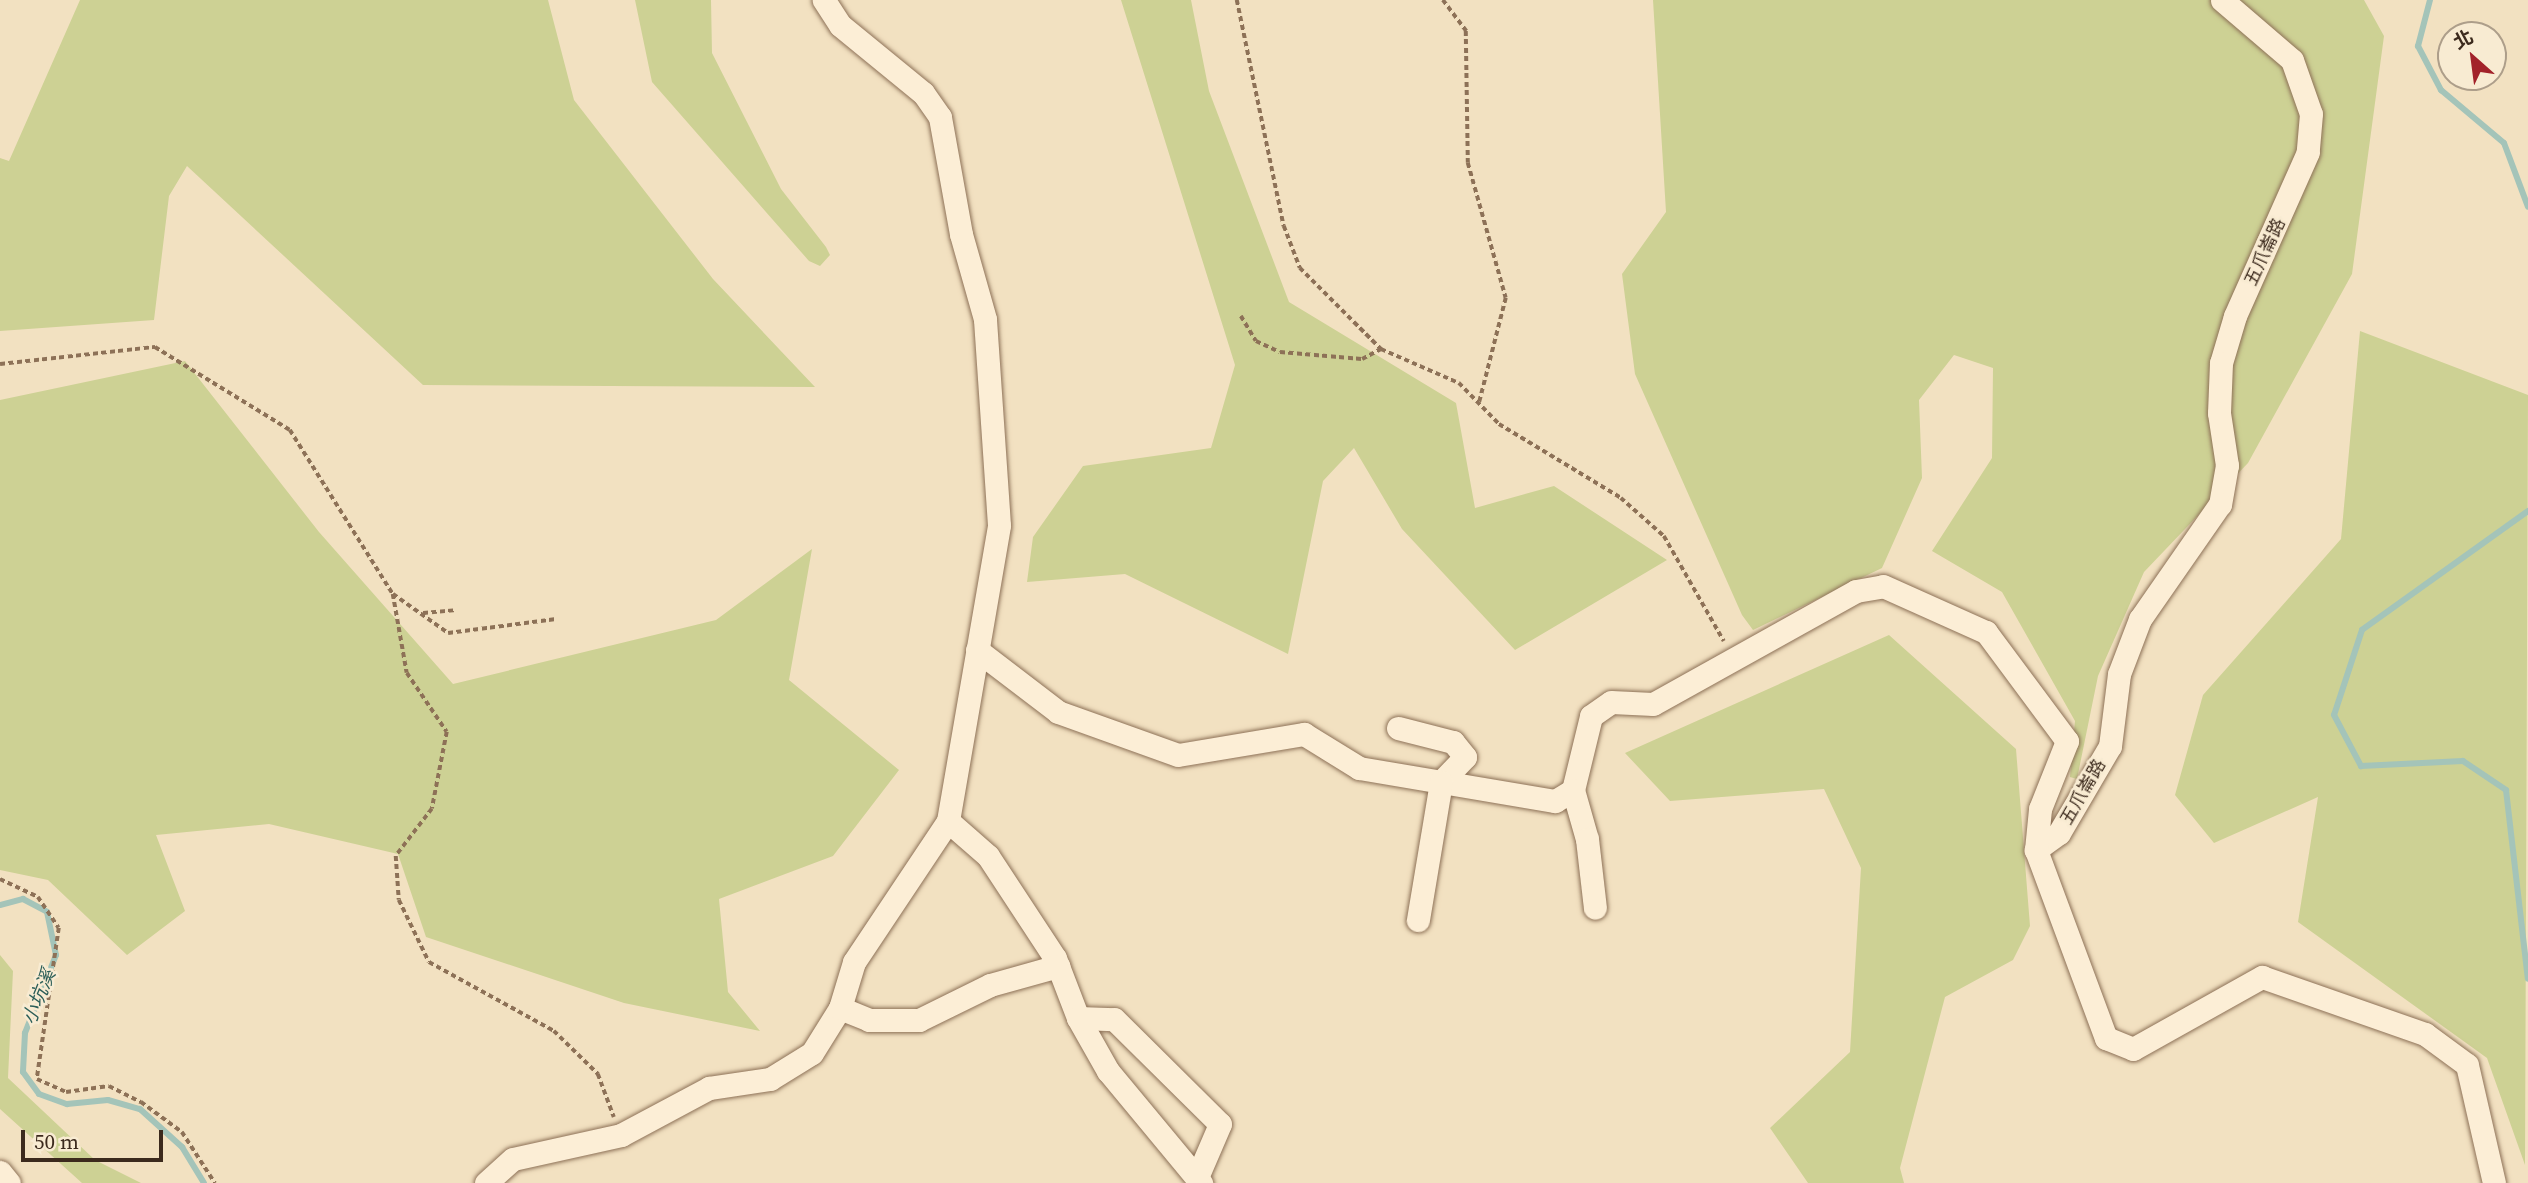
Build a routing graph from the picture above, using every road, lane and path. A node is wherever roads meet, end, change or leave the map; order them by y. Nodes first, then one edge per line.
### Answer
1 (824, 0) edge
2 (1237, 0) edge
3 (1443, 0) edge
4 (2222, 0) edge
5 (1241, 316) dead end
6 (1381, 349) junction
7 (0, 364) edge
8 (1479, 404) junction
9 (393, 594) junction
10 (456, 610) dead end
11 (423, 613) junction
12 (556, 620) dead end
13 (977, 650) junction
14 (1734, 659) junction
15 (1398, 728) dead end
16 (1441, 782) junction
17 (1573, 790) junction
18 (948, 821) junction
19 (2036, 850) junction
20 (0, 880) edge
21 (1595, 908) dead end
22 (1418, 920) dead end
23 (1058, 966) junction
24 (840, 1008) junction
25 (1077, 1018) junction
26 (621, 1135) junction
27 (0, 1172) edge
28 (1200, 1179) edge
29 (9, 1183) edge
30 (215, 1183) edge
31 (486, 1183) edge
32 (2494, 1183) edge

1 - 13 street
2 - 6 path
3 - 8 path
4 - 19 street, 五爪崙路
5 - 6 path
6 - 8 path
7 - 9 path
8 - 14 path
9 - 11 path
9 - 26 path
10 - 11 path
11 - 12 path
13 - 16 street
13 - 18 street
14 - 17 street
14 - 19 street
15 - 16 street
16 - 17 street
16 - 22 street
17 - 21 street
18 - 23 street
18 - 24 street
19 - 32 street
20 - 30 path
23 - 24 street
23 - 25 street
24 - 26 street
25 - 28 street
25 - 28 street
26 - 31 street
27 - 29 street

